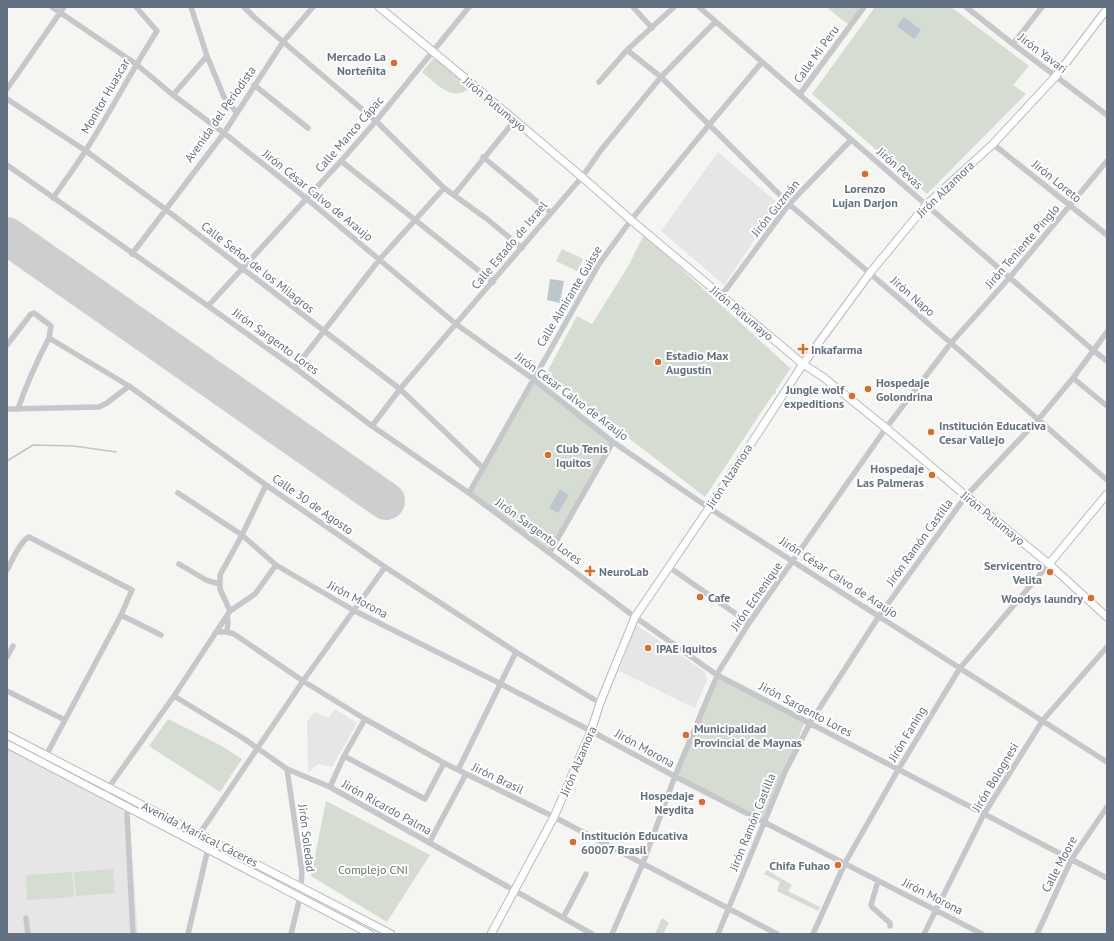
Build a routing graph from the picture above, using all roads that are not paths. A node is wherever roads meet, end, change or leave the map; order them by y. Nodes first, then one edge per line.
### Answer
1 (52, 7) edge
2 (64, 7) edge
3 (136, 7) edge
4 (190, 7) edge
5 (244, 7) edge
6 (313, 7) edge
7 (379, 7) edge
8 (469, 7) edge
9 (633, 7) edge
10 (674, 7) edge
11 (699, 7) edge
12 (864, 7) edge
13 (966, 7) edge
14 (1042, 7) edge
15 (975, 9) edge
16 (1107, 9) edge
17 (60, 13) junction
18 (715, 22) junction
19 (652, 28) junction
20 (283, 42) junction
21 (1012, 44) junction
22 (627, 50) junction
23 (432, 52) junction
24 (207, 56) junction
25 (762, 62) junction
26 (136, 64) junction
27 (1056, 76) junction
28 (661, 77) junction
29 (599, 82) dead end
30 (254, 85) junction
31 (7, 89) edge
32 (800, 94) junction
33 (173, 95) junction
34 (7, 99) edge
35 (237, 112) junction
36 (1107, 115) edge
37 (515, 120) junction
38 (376, 121) junction
39 (709, 124) junction
40 (308, 128) dead end
41 (224, 133) junction
42 (851, 140) junction
43 (992, 144) junction
44 (86, 151) junction
45 (484, 157) junction
46 (341, 161) junction
47 (1107, 161) edge
48 (7, 165) edge
49 (582, 177) junction
50 (444, 188) junction
51 (454, 195) junction
52 (54, 198) junction
53 (307, 199) junction
54 (789, 204) junction
55 (926, 205) junction
56 (1070, 206) junction
57 (165, 210) junction
58 (551, 213) junction
59 (416, 220) junction
60 (630, 220) junction
61 (1107, 235) edge
62 (522, 248) junction
63 (132, 254) junction
64 (379, 260) junction
65 (242, 268) junction
66 (870, 273) junction
67 (1010, 277) junction
68 (493, 282) junction
69 (722, 295) junction
70 (208, 306) junction
71 (456, 324) junction
72 (323, 331) junction
73 (1107, 332) edge
74 (49, 338) junction
75 (951, 343) junction
76 (7, 345) edge
77 (1094, 351) junction
78 (1107, 361) edge
79 (803, 364) junction
80 (295, 368) junction
81 (1073, 378) junction
82 (533, 379) junction
83 (129, 386) junction
84 (400, 389) junction
85 (1107, 406) edge
86 (7, 409) edge
87 (18, 409) junction
88 (1038, 420) junction
89 (372, 426) junction
90 (886, 428) junction
91 (614, 442) junction
92 (483, 468) junction
93 (1107, 480) edge
94 (266, 485) junction
95 (178, 493) dead end
96 (469, 493) junction
97 (1107, 494) edge
98 (966, 496) junction
99 (709, 508) junction
100 (242, 535) junction
101 (550, 552) junction
102 (793, 562) junction
103 (179, 564) dead end
104 (1049, 564) junction
105 (276, 565) junction
106 (385, 567) junction
107 (669, 567) junction
108 (7, 570) edge
109 (219, 584) junction
110 (353, 610) junction
111 (121, 614) junction
112 (228, 614) junction
113 (879, 616) junction
114 (635, 617) junction
115 (1107, 617) edge
116 (749, 623) junction
117 (216, 632) junction
118 (227, 632) junction
119 (161, 635) dead end
120 (13, 646) dead end
121 (1107, 647) edge
122 (516, 652) junction
123 (7, 657) edge
124 (960, 668) junction
125 (718, 675) junction
126 (303, 681) junction
127 (501, 684) junction
128 (7, 691) edge
129 (174, 696) junction
130 (600, 702) junction
131 (365, 719) junction
132 (65, 720) junction
133 (1042, 720) junction
134 (810, 723) junction
135 (591, 731) junction
136 (7, 735) edge
137 (7, 744) edge
138 (258, 749) junction
139 (46, 755) junction
140 (344, 756) junction
141 (1107, 762) edge
142 (42, 763) junction
143 (444, 763) junction
144 (287, 769) junction
145 (458, 770) junction
146 (898, 770) junction
147 (466, 774) junction
148 (675, 776) junction
149 (108, 787) junction
150 (330, 788) junction
151 (105, 796) junction
152 (1107, 807) edge
153 (129, 808) junction
154 (984, 814) junction
155 (554, 817) junction
156 (765, 823) junction
157 (199, 834) junction
158 (210, 840) junction
159 (194, 842) junction
160 (429, 843) junction
161 (208, 849) junction
162 (1071, 860) junction
163 (642, 863) junction
164 (845, 864) junction
165 (586, 874) dead end
166 (1107, 878) edge
167 (878, 881) junction
168 (301, 886) junction
169 (513, 890) junction
170 (300, 897) junction
171 (728, 908) junction
172 (936, 911) junction
173 (26, 918) dead end
174 (563, 918) junction
175 (890, 926) dead end
176 (28, 934) edge
177 (133, 934) edge
178 (188, 934) edge
179 (291, 934) edge
180 (370, 934) edge
181 (392, 934) edge
182 (491, 934) edge
183 (592, 934) edge
184 (612, 934) edge
185 (718, 934) edge
186 (777, 934) edge
187 (812, 934) edge
188 (924, 934) edge
189 (982, 934) edge
190 (1037, 934) edge

1 - 17 street, Jirón César Calvo de Araujo
2 - 17 street
3 - 26 street, Monitor Huascar
4 - 24 street
5 - 20 street
6 - 20 street, Avenida del Periodista
7 - 23 street, Jirón Putumayo
8 - 23 street, Calle Manco Cápac
9 - 19 street
10 - 19 street
11 - 18 street, Jirón Pevas
12 - 32 street, Calle Mi Peru
13 - 15 street, Jirón Yavari
14 - 21 street
15 - 21 street, Jirón Yavari
16 - 27 street, Jirón Alzamora
17 - 26 street, Jirón César Calvo de Araujo
17 - 31 street
18 - 25 street, Jirón Pevas
18 - 28 street, Calle Estado de Israel
19 - 22 street
20 - 30 street, Avenida del Periodista
20 - 38 street
21 - 27 street, Jirón Yavari
22 - 28 street, Jirón Napo
22 - 29 street
23 - 37 street, Jirón Putumayo
23 - 38 street, Calle Manco Cápac
24 - 33 street
24 - 35 street
25 - 32 street, Jirón Pevas
25 - 39 street, Calle Almirante Guisse
26 - 33 street, Jirón César Calvo de Araujo
26 - 44 street, Monitor Huascar
27 - 36 street, Jirón Yavari
27 - 43 street, Jirón Alzamora
28 - 39 street, Jirón Napo
28 - 49 street, Calle Estado de Israel
30 - 35 street, Avenida del Periodista
30 - 40 street
32 - 42 street, Jirón Pevas
33 - 41 street, Jirón César Calvo de Araujo
34 - 44 street, Calle Señor de los Milagros
35 - 41 street, Avenida del Periodista
37 - 45 street
37 - 49 street, Jirón Putumayo
38 - 46 street, Calle Manco Cápac
38 - 50 street
39 - 54 street, Jirón Napo
39 - 60 street, Calle Almirante Guisse
41 - 53 street, Jirón César Calvo de Araujo
41 - 57 street, Avenida del Periodista
42 - 54 street, Jirón Guzmán
42 - 55 street, Jirón Pevas
43 - 55 street, Jirón Alzamora
43 - 56 street, Jirón Loreto
44 - 52 street, Monitor Huascar
44 - 57 street, Calle Señor de los Milagros
45 - 51 street
45 - 58 street
46 - 53 street, Calle Manco Cápac
46 - 59 street
47 - 56 street, Jirón Teniente Pinglo
48 - 52 street, Jirón Sargento Lores
49 - 58 street, Calle Estado de Israel
49 - 60 street, Jirón Putumayo
50 - 51 street
50 - 59 street
51 - 62 street
52 - 63 street, Jirón Sargento Lores
53 - 64 street, Jirón César Calvo de Araujo
53 - 65 street, Calle Manco Cápac
54 - 66 street, Jirón Napo
54 - 69 street, Jirón Guzmán
55 - 66 street, Jirón Alzamora
55 - 67 street, Jirón Pevas
56 - 61 street, Jirón Loreto
56 - 67 street, Jirón Teniente Pinglo
57 - 63 street, Avenida del Periodista
57 - 65 street, Calle Señor de los Milagros
58 - 62 street, Calle Estado de Israel
59 - 64 street
59 - 68 street
60 - 69 street, Jirón Putumayo
60 - 82 street, Calle Almirante Guisse
62 - 68 street, Calle Estado de Israel
63 - 70 street, Jirón Sargento Lores
64 - 71 street, Jirón César Calvo de Araujo
64 - 72 street
65 - 70 street, Calle Manco Cápac
65 - 72 street, Calle Señor de los Milagros
66 - 75 street, Jirón Napo
66 - 79 street, Jirón Alzamora
67 - 75 street, Jirón Teniente Pinglo
67 - 77 street, Jirón Pevas
68 - 71 street, Calle Estado de Israel
69 - 79 street, Jirón Putumayo
70 - 80 street, Jirón Sargento Lores
71 - 82 street, Jirón César Calvo de Araujo
71 - 84 street, Calle Estado de Israel
72 - 80 street
72 - 84 street, Calle Señor de los Milagros
73 - 77 street, Jirón Ramón Castilla
74 - 76 street
74 - 83 street, Calle 30 de Agosto
74 - 87 street
75 - 88 street, Jirón Napo
75 - 90 street, Jirón Echenique
77 - 78 street, Jirón Pevas
77 - 81 street, Jirón Ramón Castilla
79 - 90 street, Jirón Putumayo
79 - 99 street, Jirón Alzamora
80 - 89 street, Jirón Sargento Lores
81 - 85 street
81 - 88 street, Jirón Ramón Castilla
82 - 91 street, Jirón César Calvo de Araujo
82 - 92 street, Calle Almirante Guisse
83 - 87 street
83 - 94 street, Calle 30 de Agosto
84 - 89 street, Calle Estado de Israel
84 - 92 street, Calle Señor de los Milagros
86 - 87 street
88 - 93 street, Jirón Napo
88 - 98 street, Jirón Ramón Castilla
89 - 96 street, Jirón Sargento Lores
90 - 98 street, Jirón Putumayo
90 - 102 street, Jirón Echenique
91 - 99 street, Jirón César Calvo de Araujo
91 - 101 street
92 - 96 street, Calle Almirante Guisse
94 - 100 street
94 - 106 street, Calle 30 de Agosto
95 - 100 street, Jirón Morona
96 - 101 street, Jirón Sargento Lores
97 - 104 street
98 - 104 street, Jirón Putumayo
98 - 113 street, Jirón Ramón Castilla
99 - 102 street, Jirón César Calvo de Araujo
99 - 107 street, Jirón Alzamora
100 - 105 street, Jirón Morona
100 - 109 street
101 - 114 street, Jirón Sargento Lores
102 - 113 street, Jirón César Calvo de Araujo
102 - 116 street, Jirón Echenique
103 - 109 street
104 - 115 street, Jirón Putumayo
104 - 124 street, Jirón Faning
105 - 110 street, Jirón Morona
105 - 112 street
106 - 110 street
106 - 122 street, Calle 30 de Agosto
107 - 114 street, Jirón Alzamora
107 - 116 street
108 - 111 street
109 - 112 street
110 - 126 street
110 - 127 street, Jirón Morona
111 - 119 street
111 - 132 street
112 - 117 street
112 - 118 street
113 - 124 street, Jirón César Calvo de Araujo
113 - 134 street, Jirón Ramón Castilla
114 - 125 street, Jirón Sargento Lores
114 - 130 street, Jirón Alzamora
116 - 125 street, Jirón Echenique
117 - 118 street, Jirón Brasil
117 - 129 street
118 - 126 street, Jirón Brasil
120 - 123 street
121 - 133 street, Jirón Bolognesi
122 - 127 street
122 - 130 street, Calle 30 de Agosto
124 - 133 street, Jirón César Calvo de Araujo
124 - 146 street, Jirón Faning
125 - 134 street, Jirón Sargento Lores
125 - 148 street, Jirón Echenique
126 - 131 street, Jirón Brasil
126 - 138 street
127 - 135 street, Jirón Morona
127 - 145 street
128 - 132 street
129 - 138 street, Jirón Ricardo Palma
129 - 149 street
130 - 135 street, Jirón Alzamora
131 - 140 street
131 - 143 street, Jirón Brasil
132 - 139 street
133 - 141 street, Jirón César Calvo de Araujo
133 - 154 street, Jirón Bolognesi
134 - 146 street, Jirón Sargento Lores
134 - 156 street, Jirón Ramón Castilla
135 - 148 street, Jirón Morona
135 - 155 street, Jirón Alzamora
136 - 139 street, Avenida Mariscal Cáceres
137 - 142 street, Avenida Mariscal Cáceres
138 - 144 street, Jirón Ricardo Palma
138 - 157 street
139 - 142 street
139 - 149 street, Avenida Mariscal Cáceres
140 - 143 street
140 - 150 street
142 - 151 street, Avenida Mariscal Cáceres
143 - 145 street, Jirón Brasil
144 - 150 street, Jirón Ricardo Palma
144 - 168 street, Jirón Soledad
145 - 147 street, Jirón Brasil
146 - 154 street, Jirón Sargento Lores
146 - 164 street, Jirón Faning
147 - 155 street, Jirón Brasil
147 - 160 street
148 - 156 street, Jirón Morona
148 - 163 street, Jirón Echenique
149 - 151 street
149 - 157 street, Avenida Mariscal Cáceres
150 - 160 street, Jirón Ricardo Palma
151 - 153 street, Avenida Mariscal Cáceres
152 - 162 street, Calle Moore
153 - 159 street, Avenida Mariscal Cáceres
153 - 177 street
154 - 162 street, Jirón Sargento Lores
154 - 172 street, Jirón Bolognesi
155 - 163 street, Jirón Brasil
155 - 169 street, Jirón Alzamora
156 - 164 street, Jirón Morona
156 - 171 street, Jirón Ramón Castilla
157 - 158 street, Avenida Mariscal Cáceres
157 - 159 street
158 - 161 street
158 - 168 street, Avenida Mariscal Cáceres
159 - 161 street, Avenida Mariscal Cáceres
160 - 169 street, Jirón Ricardo Palma
161 - 170 street, Avenida Mariscal Cáceres
161 - 178 street
162 - 166 street, Jirón Sargento Lores
162 - 190 street, Calle Moore
163 - 171 street, Jirón Brasil
163 - 184 street, Jirón Echenique
164 - 167 street, Jirón Morona
164 - 187 street, Jirón Faning
165 - 174 street
167 - 172 street, Jirón Morona
167 - 175 street
168 - 170 street, Jirón Soledad
168 - 181 street, Avenida Mariscal Cáceres
169 - 174 street, Jirón Ricardo Palma
169 - 182 street, Jirón Alzamora
170 - 179 street, Jirón Soledad
170 - 180 street, Avenida Mariscal Cáceres
171 - 185 street, Jirón Ramón Castilla
171 - 186 street, Jirón Brasil
172 - 188 street, Jirón Bolognesi
172 - 189 street, Jirón Morona
173 - 176 street
174 - 183 street, Jirón Ricardo Palma

